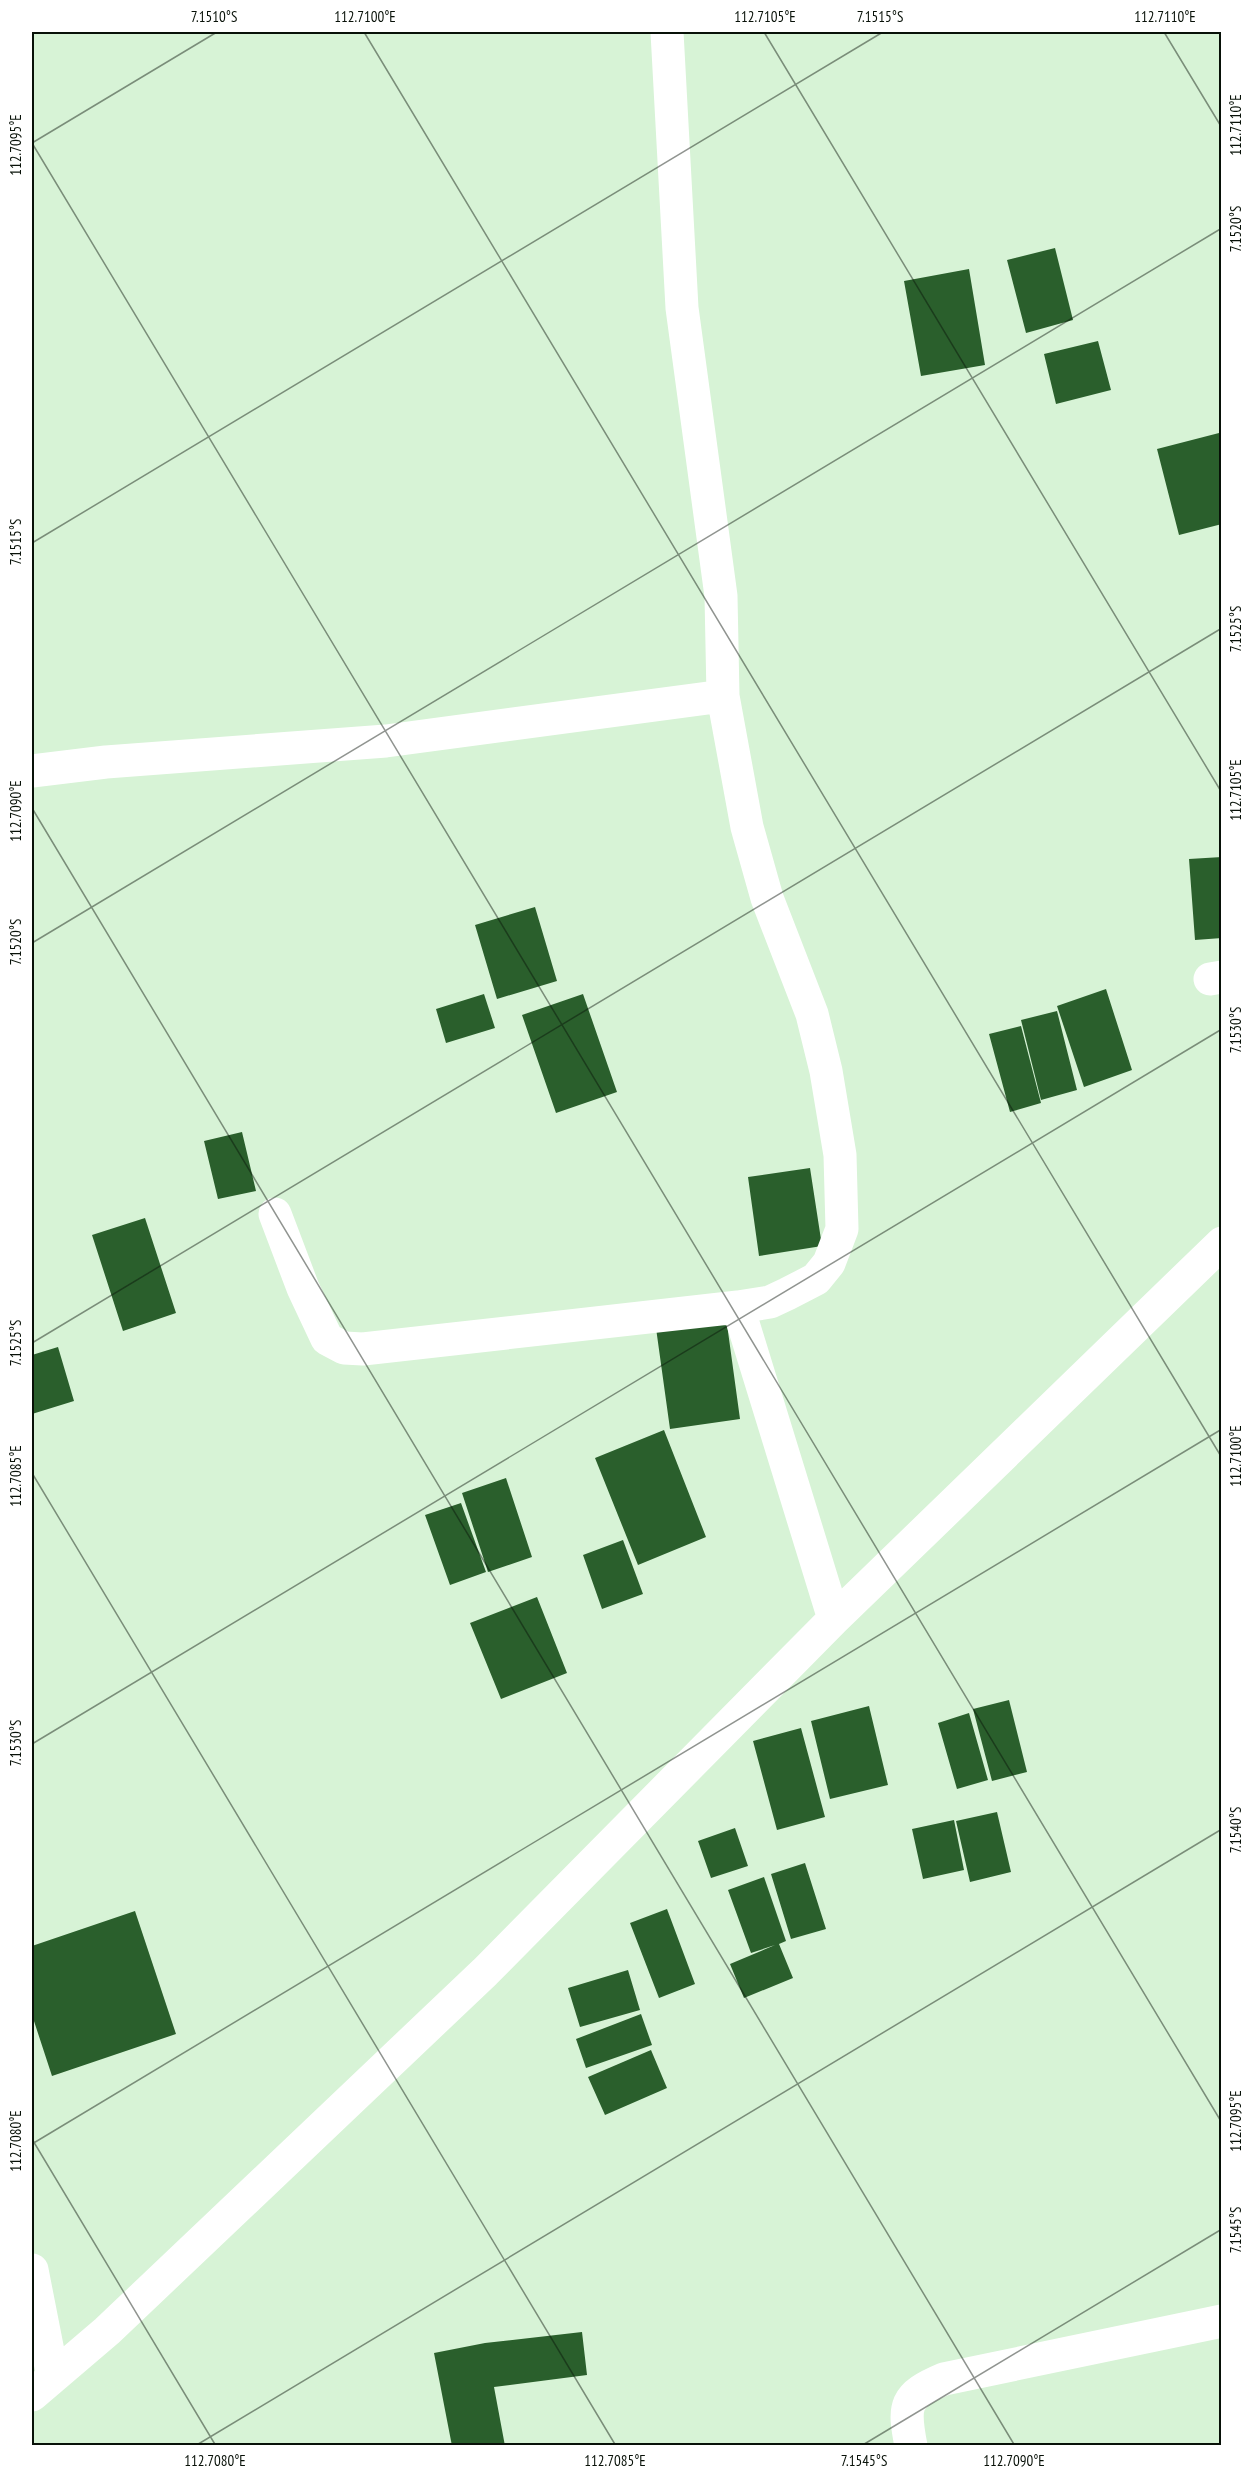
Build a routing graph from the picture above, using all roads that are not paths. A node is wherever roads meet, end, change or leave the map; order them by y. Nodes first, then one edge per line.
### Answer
1 (667, 32) edge
2 (723, 696) junction
3 (32, 771) edge
4 (275, 1214) dead end
5 (1221, 1243) edge
6 (738, 1307) junction
7 (834, 1619) junction
8 (32, 2270) edge
9 (1221, 2321) edge
10 (42, 2386) edge
11 (911, 2445) edge

1 - 2 street
2 - 3 street
2 - 6 street
4 - 6 street
5 - 7 street
6 - 7 street
7 - 10 street
8 - 10 street
9 - 11 street

